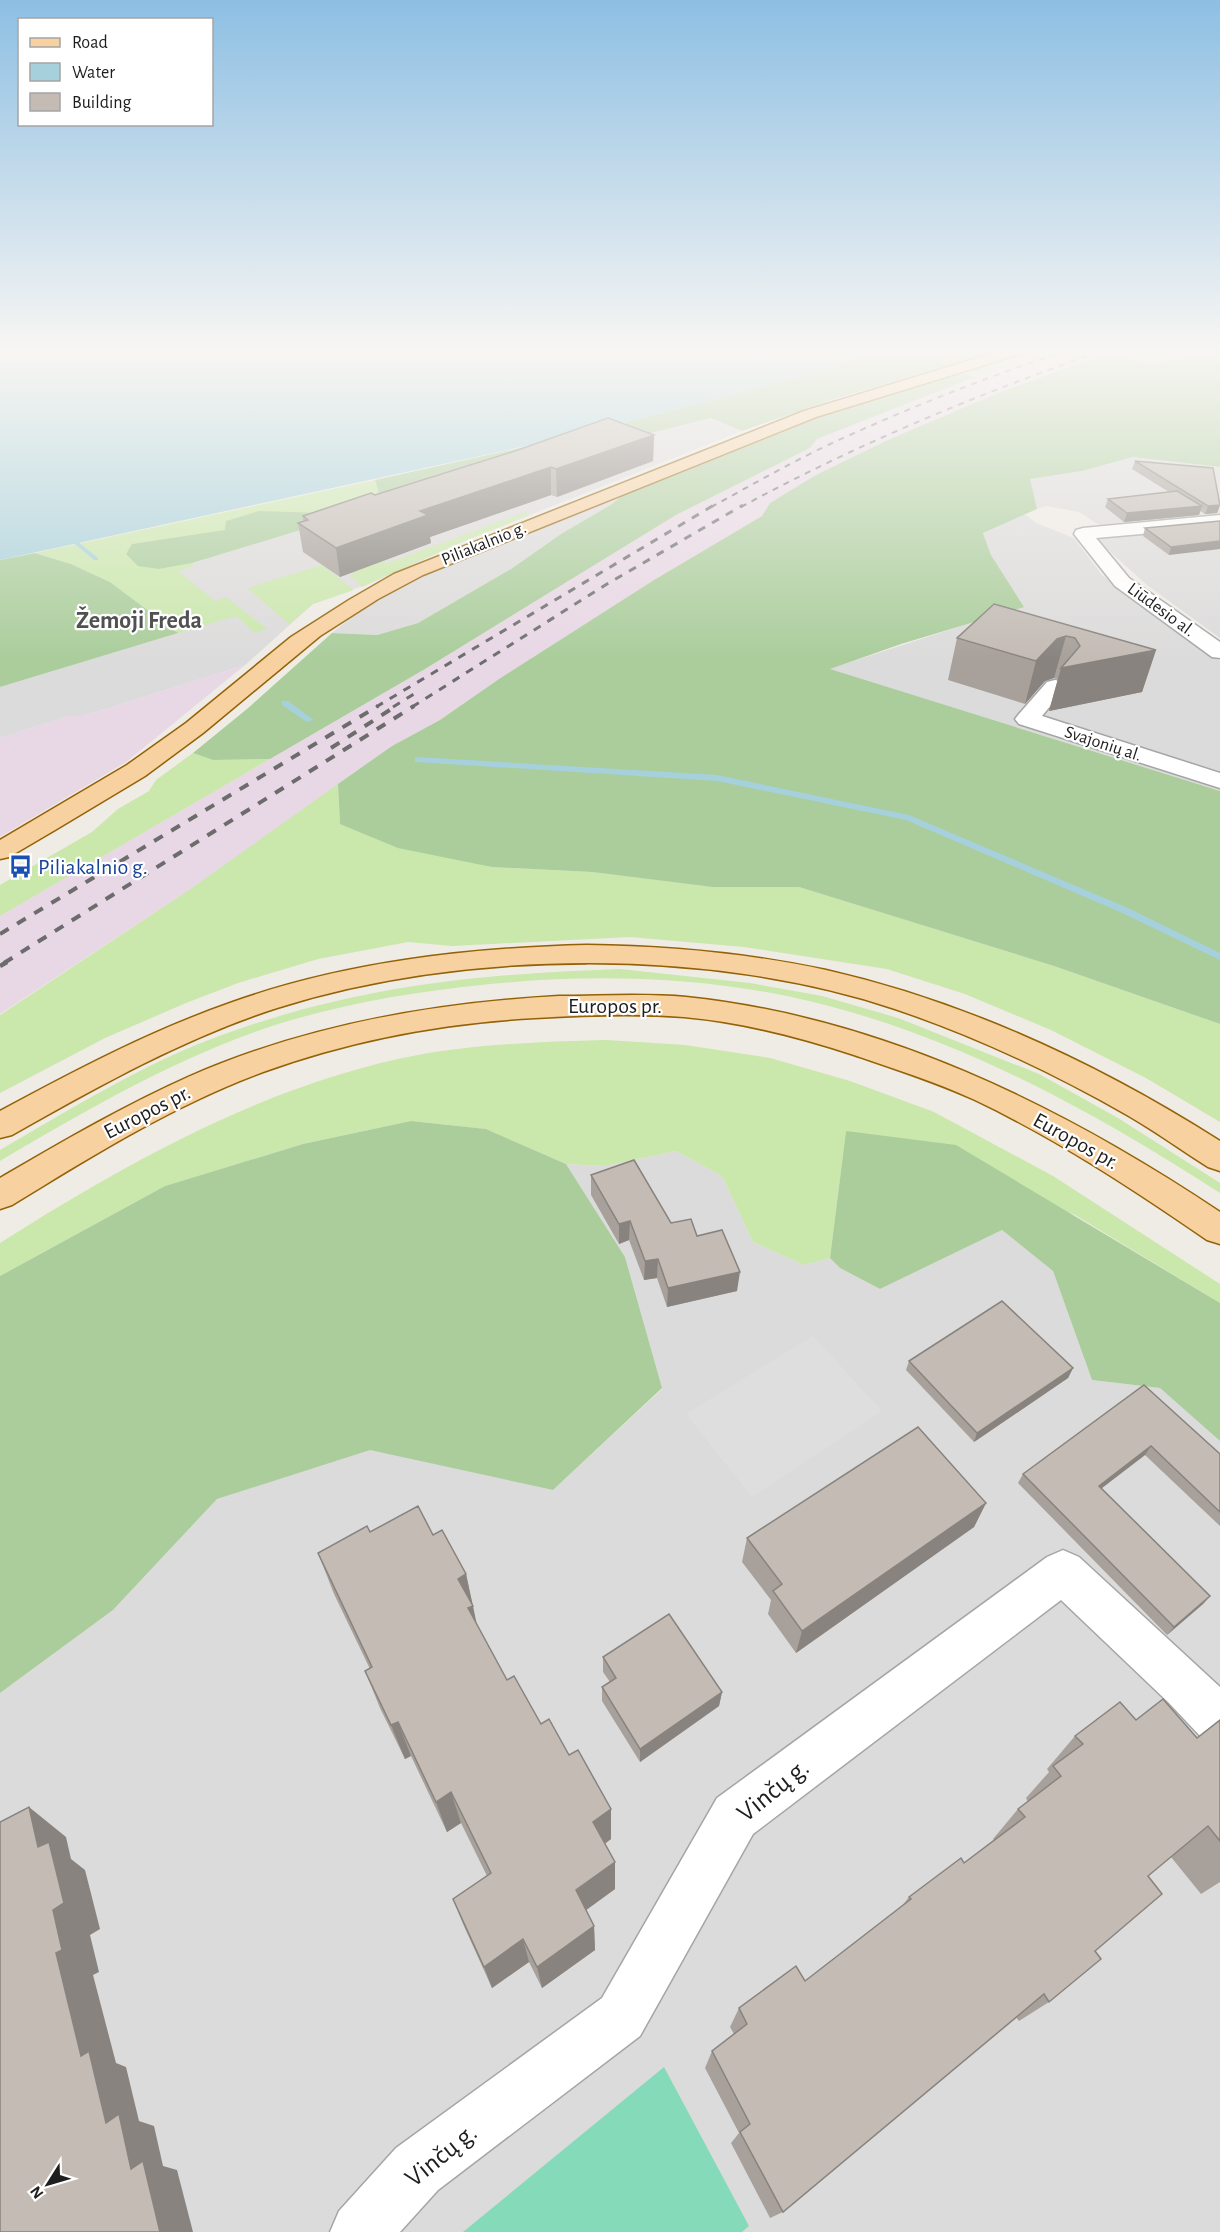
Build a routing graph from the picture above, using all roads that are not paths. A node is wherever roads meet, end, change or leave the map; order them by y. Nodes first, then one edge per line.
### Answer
1 (712, 452) edge
2 (1220, 521) edge
3 (1220, 652) edge
4 (1055, 687) dead end
5 (1220, 781) edge
6 (0, 850) edge
7 (0, 1126) edge
8 (1220, 1158) edge
9 (0, 1195) edge
10 (1220, 1230) edge
11 (1220, 1722) edge
12 (360, 2232) edge

1 - 6 main road, Piliakalnio g.
2 - 3 street, Liūdesio al.
4 - 5 street, Svajonių al.
7 - 8 main road
9 - 10 main road, Europos pr.
11 - 12 street, Vinčų g.

